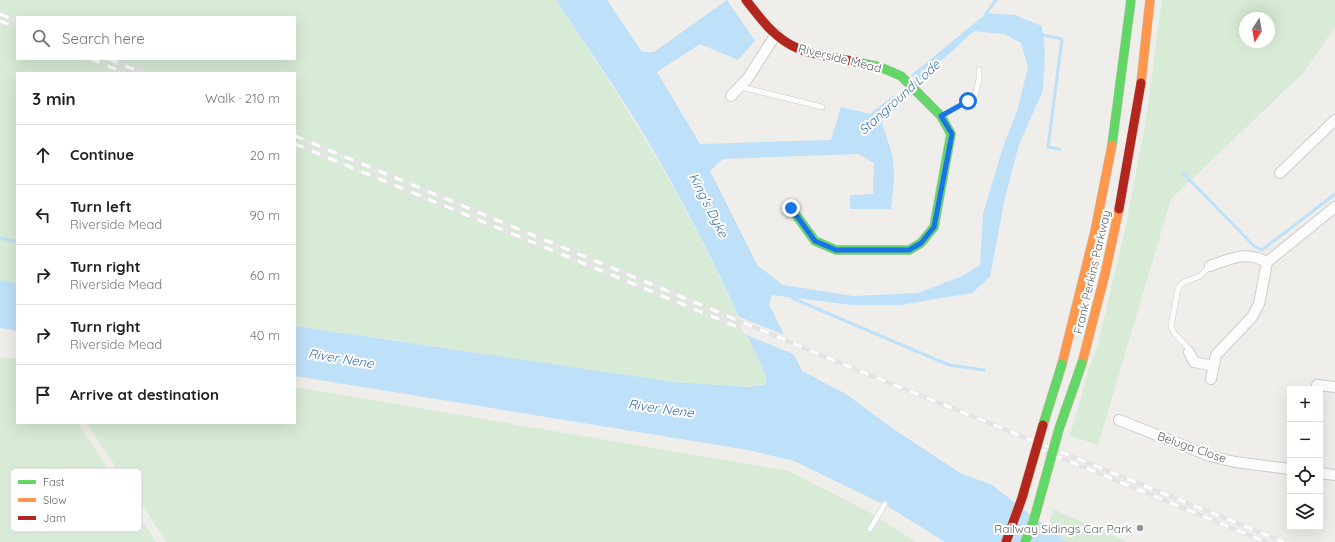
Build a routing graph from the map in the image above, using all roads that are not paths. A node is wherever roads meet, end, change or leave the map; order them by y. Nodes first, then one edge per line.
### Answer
1 (746, 0) edge
2 (1131, 0) edge
3 (1150, 0) edge
4 (776, 34) junction
5 (979, 70) dead end
6 (740, 86) junction
7 (731, 96) dead end
8 (822, 107) dead end
9 (941, 116) junction
10 (1335, 120) edge
11 (1280, 173) dead end
12 (1335, 207) edge
13 (791, 208) dead end
14 (1267, 262) junction
15 (1210, 266) joint
16 (1189, 352) joint
17 (1213, 366) junction
18 (1210, 379) dead end
19 (1317, 385) dead end
20 (1335, 387) edge
21 (1119, 420) dead end
22 (1287, 469) edge
23 (1323, 473) edge
24 (1335, 474) edge
25 (885, 504) dead end
26 (870, 529) dead end
27 (1006, 542) edge
28 (1025, 542) edge

1 - 4 main road, Riverside Mead
2 - 27 main road, Frank Perkins Parkway, bridge
3 - 28 main road, Frank Perkins Parkway, bridge
4 - 6 street
4 - 9 main road, Riverside Mead
5 - 9 lane
6 - 7 street
6 - 8 lane
9 - 13 main road, Riverside Mead
10 - 11 street
12 - 14 street
14 - 15 street
14 - 17 street
15 - 16 lane
16 - 17 street
17 - 18 street
19 - 20 street
21 - 22 street, Beluga Close
23 - 24 street
25 - 26 lane

